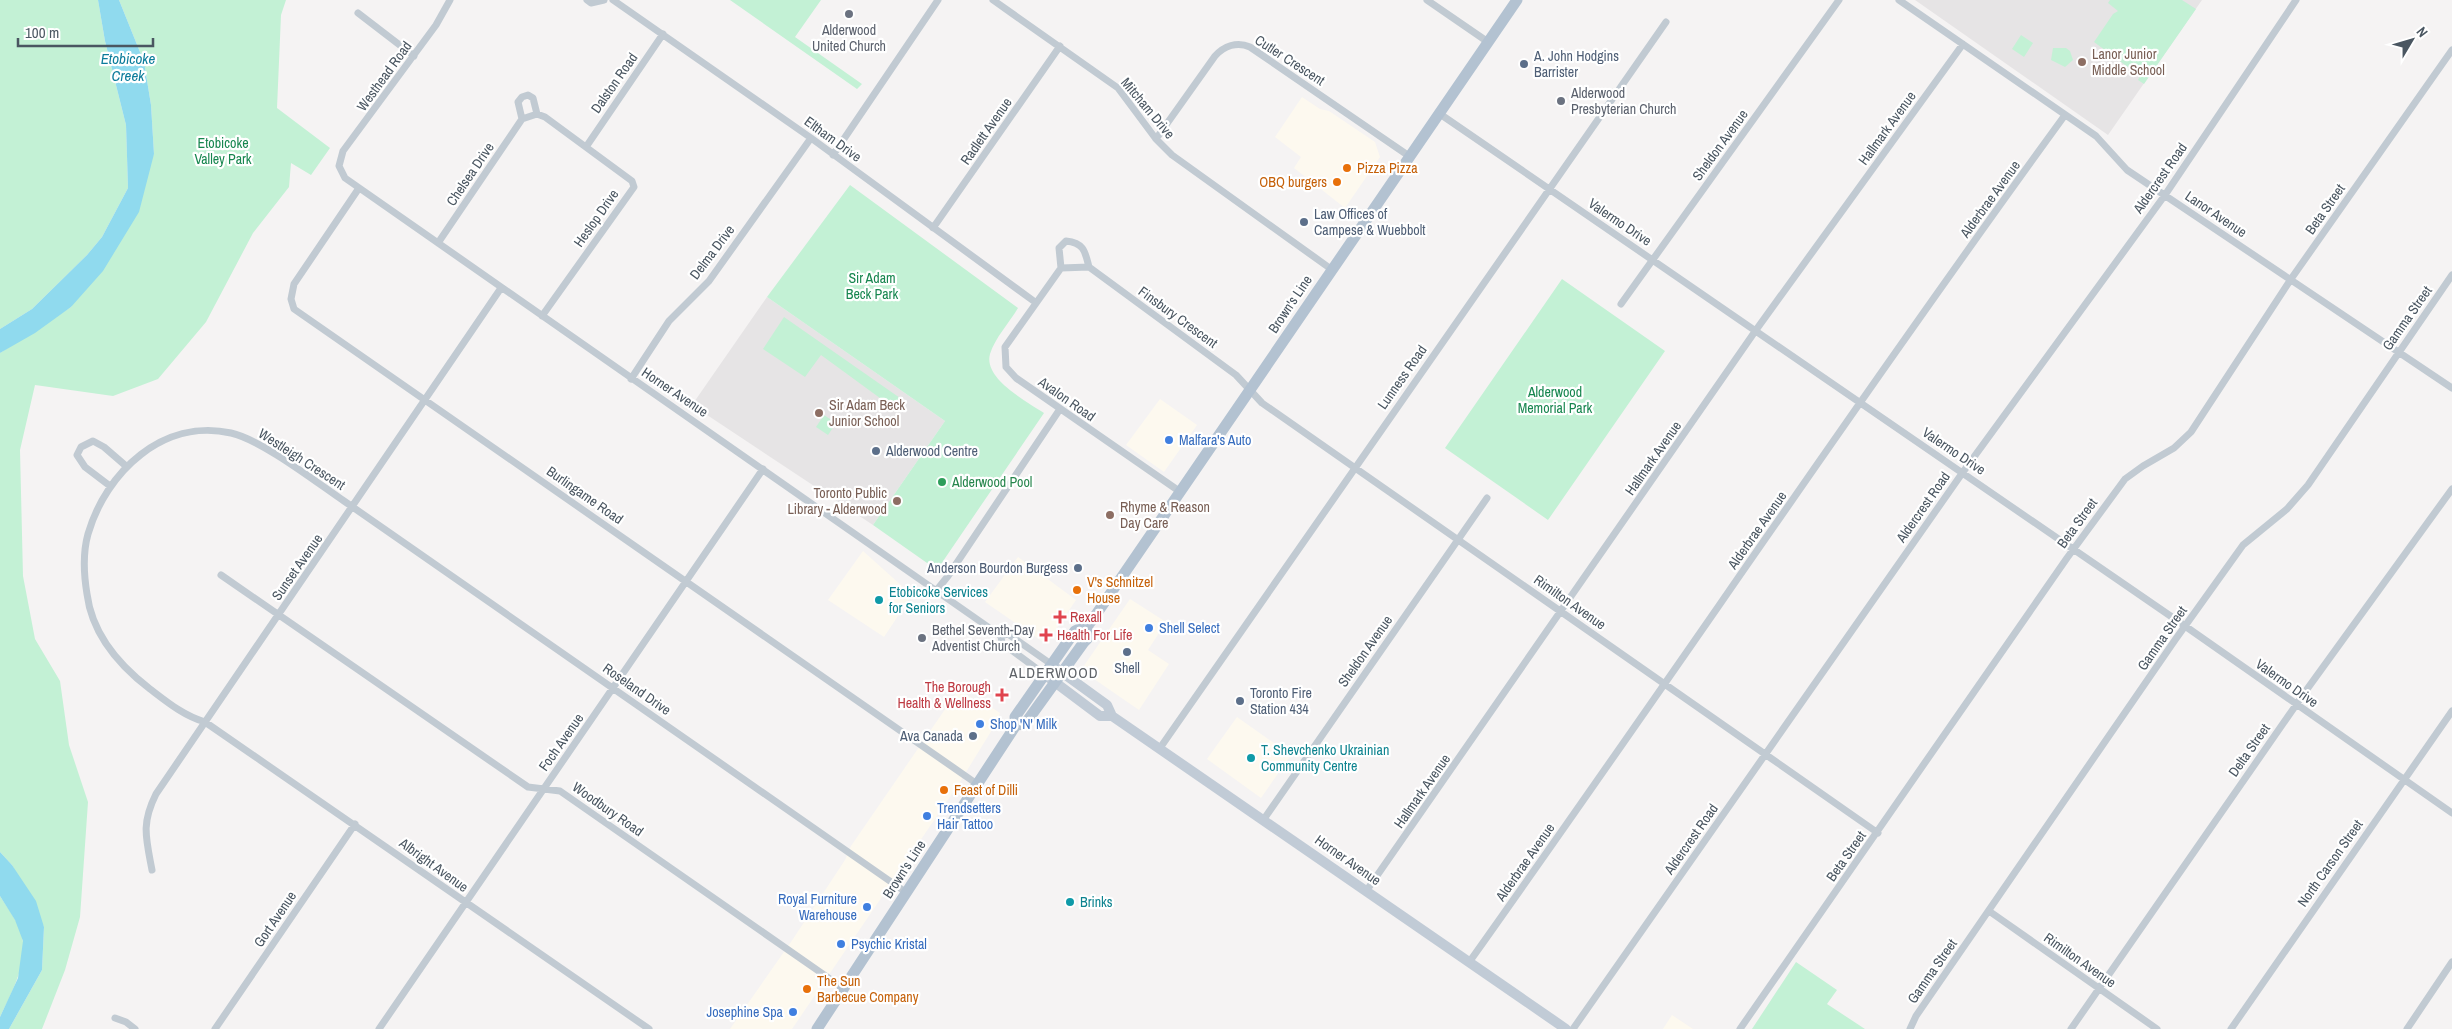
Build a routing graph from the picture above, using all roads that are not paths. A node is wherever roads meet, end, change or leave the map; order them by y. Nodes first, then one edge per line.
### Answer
1 (450, 0) edge
2 (587, 0) edge
3 (604, 0) edge
4 (613, 0) edge
5 (938, 0) edge
6 (993, 0) edge
7 (1427, 0) edge
8 (1517, 0) edge
9 (1840, 0) edge
10 (1899, 0) edge
11 (2296, 0) edge
12 (358, 13) dead end
13 (1666, 22) dead end
14 (663, 34) junction
15 (1488, 42) junction
16 (1963, 44) junction
17 (1060, 46) junction
18 (2452, 50) edge
19 (414, 56) junction
20 (537, 114) junction
21 (1440, 114) junction
22 (2065, 115) junction
23 (522, 119) junction
24 (811, 138) junction
25 (1156, 139) junction
26 (586, 147) junction
27 (833, 155) junction
28 (1409, 156) junction
29 (339, 166) joint
30 (359, 188) junction
31 (1550, 189) junction
32 (2165, 194) junction
33 (933, 228) junction
34 (438, 244) junction
35 (1654, 260) junction
36 (1089, 267) junction
37 (1060, 268) junction
38 (1331, 269) junction
39 (2452, 275) edge
40 (2291, 279) junction
41 (501, 288) junction
42 (1035, 302) junction
43 (1621, 304) dead end
44 (542, 316) junction
45 (1756, 330) junction
46 (2399, 352) junction
47 (631, 379) junction
48 (2452, 388) edge
49 (1249, 390) junction
50 (426, 400) junction
51 (1859, 402) junction
52 (1060, 409) junction
53 (126, 466) junction
54 (1354, 467) junction
55 (763, 469) junction
56 (1963, 472) junction
57 (110, 486) junction
58 (2452, 489) edge
59 (1180, 491) junction
60 (1487, 498) dead end
61 (353, 508) junction
62 (1458, 540) junction
63 (2074, 549) junction
64 (221, 575) dead end
65 (686, 581) junction
66 (936, 591) junction
67 (1562, 611) junction
68 (280, 614) junction
69 (1088, 625) junction
70 (2185, 626) junction
71 (1001, 636) junction
72 (1050, 664) junction
73 (1044, 674) junction
74 (1059, 678) junction
75 (1666, 684) junction
76 (613, 688) junction
77 (2296, 705) junction
78 (2452, 711) edge
79 (205, 722) junction
80 (1016, 725) junction
81 (1160, 748) junction
82 (1766, 754) junction
83 (2404, 779) junction
84 (977, 784) junction
85 (544, 788) junction
86 (2452, 813) edge
87 (1264, 818) junction
88 (355, 824) junction
89 (1878, 833) junction
90 (152, 870) dead end
91 (1368, 890) junction
92 (907, 893) junction
93 (466, 903) junction
94 (1989, 911) junction
95 (1470, 961) junction
96 (2452, 962) edge
97 (843, 988) junction
98 (2100, 989) junction
99 (115, 1018) dead end
100 (135, 1029) edge
101 (215, 1029) edge
102 (379, 1029) edge
103 (649, 1029) edge
104 (817, 1029) edge
105 (1566, 1029) edge
106 (1573, 1029) edge
107 (1740, 1029) edge
108 (1910, 1029) edge
109 (2071, 1029) edge
110 (2157, 1029) edge
111 (2231, 1029) edge
112 (2407, 1029) edge

1 - 19 street, Westhead Road
2 - 3 street
4 - 14 street, Eltham Drive
5 - 27 street
6 - 17 street, Mitcham Drive
7 - 15 street
8 - 15 main road, Brown's Line
9 - 35 street, Sheldon Avenue
10 - 16 street, Lanor Avenue
11 - 32 street, Aldercrest Road
12 - 19 street
13 - 31 street, Lunness Road
14 - 24 street, Eltham Drive
14 - 26 street, Dalston Road
15 - 21 main road, Brown's Line
16 - 22 street, Lanor Avenue
16 - 45 street, Hallmark Avenue
17 - 25 street, Mitcham Drive
17 - 33 street, Radlett Avenue
18 - 40 street, Beta Street
19 - 29 street, Westhead Road
20 - 23 street
20 - 23 street
20 - 26 street
21 - 28 main road, Brown's Line
21 - 31 street, Valermo Drive
22 - 32 street, Lanor Avenue
22 - 51 street, Alderbrae Avenue
23 - 34 street, Chelsea Drive
24 - 27 street, Eltham Drive
24 - 47 street, Delma Drive
25 - 28 street, Cutler Crescent
25 - 38 street, Mitcham Drive
26 - 44 street, Heslop Drive
27 - 33 street, Eltham Drive
28 - 38 main road, Brown's Line
29 - 30 street, Horner Avenue
30 - 34 street, Horner Avenue
30 - 50 street, Burlingame Road
31 - 35 street, Valermo Drive
31 - 54 street, Lunness Road
32 - 40 street, Lanor Avenue
32 - 56 street, Aldercrest Road
33 - 42 street, Eltham Drive
34 - 41 street, Horner Avenue
35 - 43 street, Sheldon Avenue
35 - 45 street, Valermo Drive
36 - 37 street
36 - 37 street
36 - 49 street, Finsbury Crescent
37 - 42 street
38 - 49 main road, Brown's Line
39 - 46 street, Gamma Street
40 - 46 street, Lanor Avenue
40 - 63 street, Beta Street
41 - 44 street, Horner Avenue
41 - 50 street, Sunset Avenue
42 - 52 street, Avalon Road
44 - 47 street, Horner Avenue
45 - 51 street, Valermo Drive
45 - 67 street, Hallmark Avenue
46 - 48 street, Lanor Avenue
46 - 70 street, Gamma Street
47 - 55 street, Horner Avenue
49 - 54 street, Rimilton Avenue
49 - 59 main road, Brown's Line
50 - 61 street, Sunset Avenue
50 - 65 street, Burlingame Road
51 - 56 street, Valermo Drive
51 - 75 street, Alderbrae Avenue
52 - 59 street, Avalon Road
52 - 66 street
53 - 57 street, Westleigh Crescent
53 - 57 street
53 - 61 street, Westleigh Crescent
54 - 62 street, Rimilton Avenue
54 - 81 street, Lunness Road
55 - 65 street, Foch Avenue
55 - 66 street, Horner Avenue
56 - 63 street, Valermo Drive
56 - 82 street, Aldercrest Road
57 - 79 street, Westleigh Crescent
58 - 77 street, Delta Street
59 - 69 main road, Brown's Line
60 - 62 street, Sheldon Avenue
61 - 68 street, Sunset Avenue
61 - 76 street, Roseland Drive
62 - 67 street, Rimilton Avenue
62 - 87 street, Sheldon Avenue
63 - 70 street, Valermo Drive
63 - 89 street, Beta Street
64 - 68 street, Woodbury Road
65 - 76 street, Foch Avenue
65 - 84 street, Burlingame Road
66 - 71 street, Horner Avenue
67 - 75 street, Rimilton Avenue
67 - 91 street, Hallmark Avenue
68 - 79 street, Sunset Avenue
68 - 85 street, Woodbury Road
69 - 72 main road, Brown's Line
69 - 74 main road, Brown's Line
70 - 77 street, Valermo Drive
70 - 94 street, Gamma Street
71 - 72 street, Horner Avenue
71 - 73 street, Horner Avenue
72 - 73 main road, Brown's Line
72 - 74 main road, Horner Avenue
73 - 74 main road, Horner Avenue
73 - 80 main road, Brown's Line
74 - 80 main road, Brown's Line
74 - 81 main road, Horner Avenue
75 - 82 street, Rimilton Avenue
75 - 95 street, Alderbrae Avenue
76 - 85 street, Foch Avenue
76 - 92 street, Roseland Drive
77 - 83 street, Valermo Drive
77 - 98 street, Delta Street
78 - 83 street, North Carson Street
79 - 88 street, Albright Avenue
79 - 90 street, Sunset Avenue
80 - 84 main road, Brown's Line
81 - 87 main road, Horner Avenue
82 - 89 street, Rimilton Avenue
82 - 106 street, Aldercrest Road
83 - 86 street, Valermo Drive
83 - 111 street, North Carson Street
84 - 92 main road, Brown's Line
85 - 93 street, Foch Avenue
85 - 97 street, Woodbury Road
87 - 91 main road, Horner Avenue
88 - 93 street, Albright Avenue
88 - 101 street, Gort Avenue
89 - 107 street, Beta Street
91 - 95 main road, Horner Avenue
92 - 97 main road, Brown's Line
93 - 102 street, Foch Avenue
93 - 103 street, Albright Avenue
94 - 98 street, Rimilton Avenue
94 - 108 street, Gamma Street
95 - 105 main road, Horner Avenue
96 - 112 street
97 - 104 main road, Brown's Line
98 - 109 street, Delta Street
98 - 110 street, Rimilton Avenue
99 - 100 street

